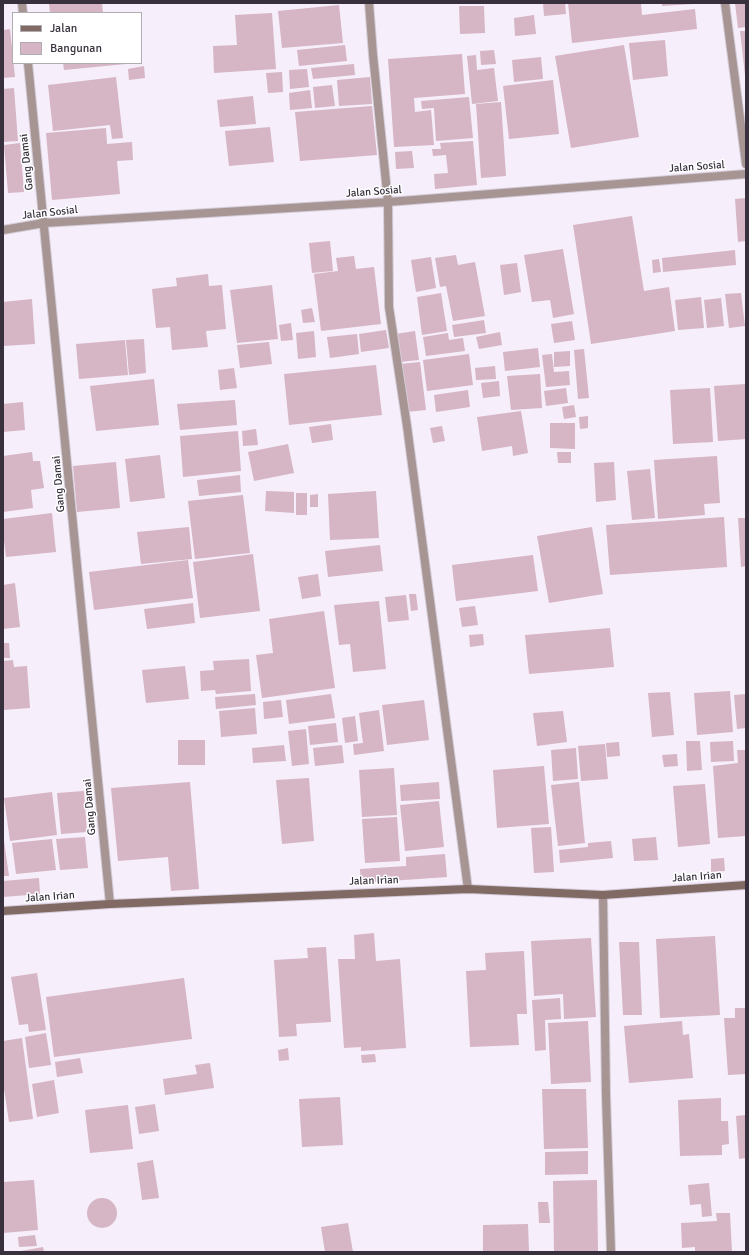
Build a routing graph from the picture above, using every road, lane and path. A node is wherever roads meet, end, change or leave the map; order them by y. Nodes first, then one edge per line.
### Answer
1 (370, 3) edge
2 (725, 3) edge
3 (28, 64) edge
4 (746, 164) edge
5 (746, 174) edge
6 (388, 202) junction
7 (44, 223) junction
8 (3, 230) edge
9 (746, 885) edge
10 (468, 889) junction
11 (603, 895) junction
12 (110, 904) junction
13 (3, 911) edge
14 (611, 1252) edge

1 - 6 street
2 - 4 street
3 - 7 street, Gang Damai
5 - 6 street, Jalan Sosial
6 - 7 street, Jalan Sosial
6 - 10 street
7 - 8 street, Jalan Sosial
7 - 12 street, Gang Damai
9 - 11 main road, Jalan Irian
10 - 11 main road, Jalan Irian
10 - 12 main road, Jalan Irian
11 - 14 street
12 - 13 main road, Jalan Irian

